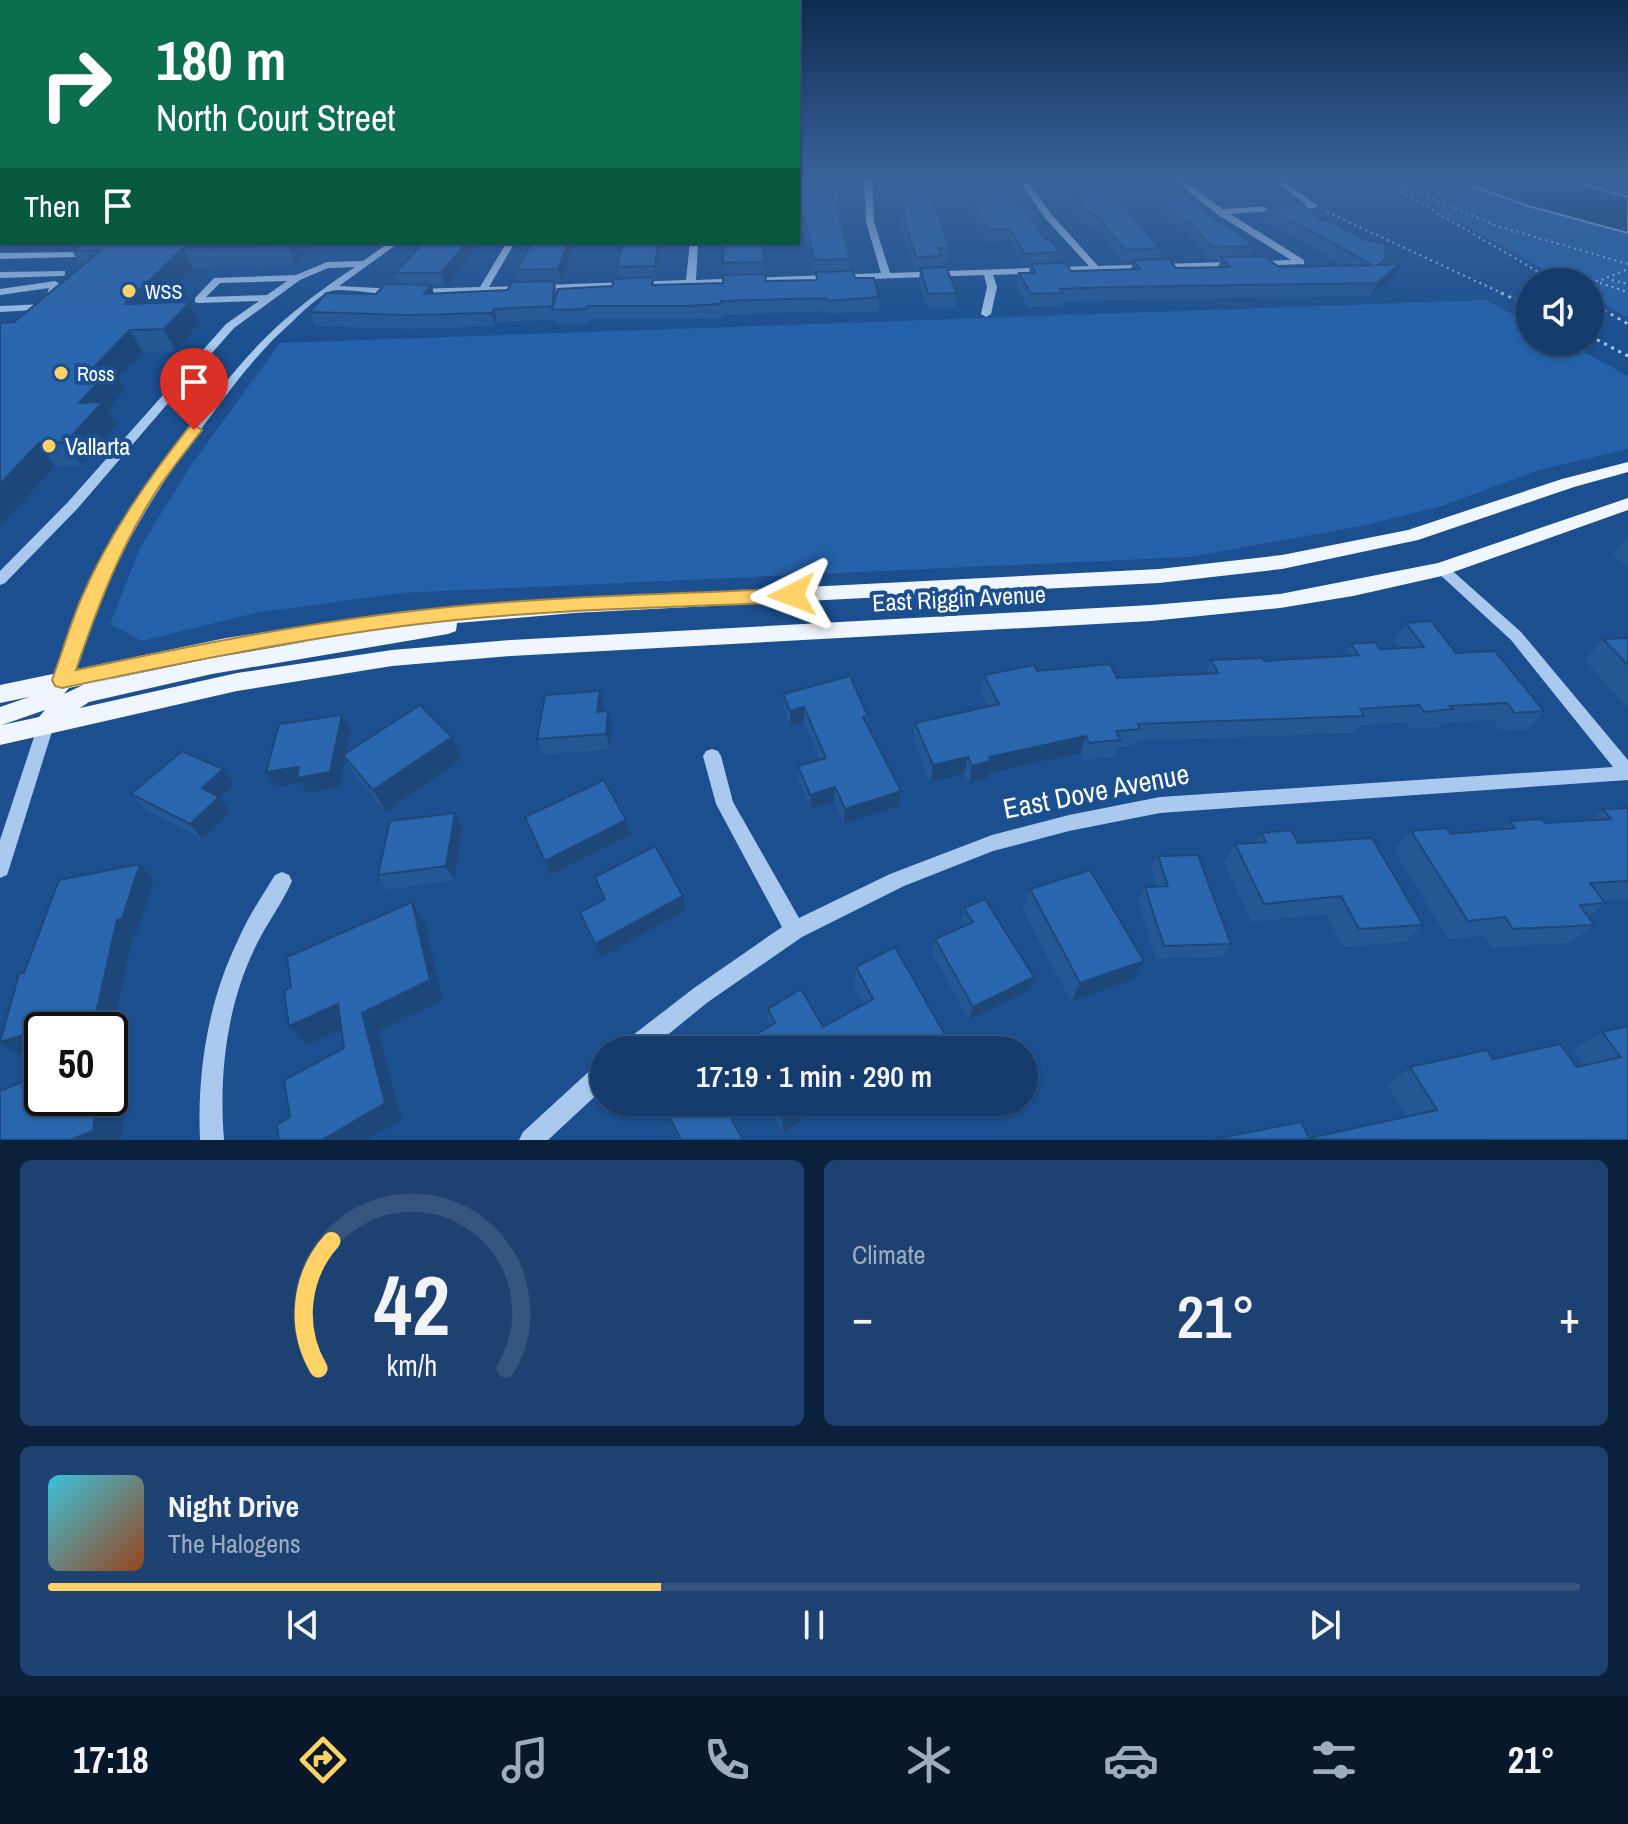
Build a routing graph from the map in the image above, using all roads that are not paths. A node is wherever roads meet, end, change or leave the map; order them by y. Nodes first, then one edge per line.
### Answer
1 (873, 231) edge
2 (1062, 231) edge
3 (1251, 231) edge
4 (393, 244) edge
5 (510, 244) edge
6 (694, 244) edge
7 (84, 247) edge
8 (75, 254) junction
9 (0, 256) edge
10 (365, 264) junction
11 (1096, 269) junction
12 (62, 273) junction
13 (988, 273) junction
14 (0, 275) edge
15 (886, 275) junction
16 (297, 278) junction
17 (691, 281) junction
18 (55, 284) junction
19 (331, 288) junction
20 (483, 289) junction
21 (0, 292) edge
22 (268, 298) junction
23 (47, 307) junction
24 (0, 309) edge
25 (986, 314) dead end
26 (37, 318) edge
27 (224, 391) junction
28 (170, 392) junction
29 (1628, 467) edge
30 (1628, 504) edge
31 (1442, 569) junction
32 (0, 580) edge
33 (519, 609) junction
34 (62, 680) junction
35 (0, 694) edge
36 (0, 716) edge
37 (46, 725) junction
38 (0, 735) edge
39 (712, 756) dead end
40 (1628, 773) edge
41 (0, 869) edge
42 (282, 881) dead end
43 (795, 930) junction
44 (650, 1036) edge
45 (590, 1086) edge
46 (212, 1140) edge
47 (531, 1140) edge

1 - 15 street
2 - 11 street
3 - 11 street
4 - 10 street
5 - 20 street
6 - 17 street
7 - 8 street
8 - 9 street
8 - 12 street
10 - 16 street
10 - 19 street
11 - 13 street
12 - 14 street
12 - 18 street
13 - 15 street
13 - 25 street
15 - 17 street
16 - 22 street
16 - 22 street
17 - 20 street
18 - 21 street
18 - 23 street
19 - 20 street
19 - 27 street
22 - 28 street
23 - 24 street
23 - 26 street
27 - 28 street
27 - 34 street
28 - 32 street
29 - 33 main road, East Riggin Avenue
30 - 31 main road, East Riggin Avenue
31 - 37 main road, East Riggin Avenue
31 - 40 street
33 - 34 main road, East Riggin Avenue
33 - 37 main road
34 - 35 main road, East Riggin Avenue
34 - 36 main road
37 - 38 main road, East Riggin Avenue
37 - 41 street
39 - 43 street
40 - 43 street, East Dove Avenue
42 - 46 street
43 - 44 street, East Dove Avenue
45 - 47 street

